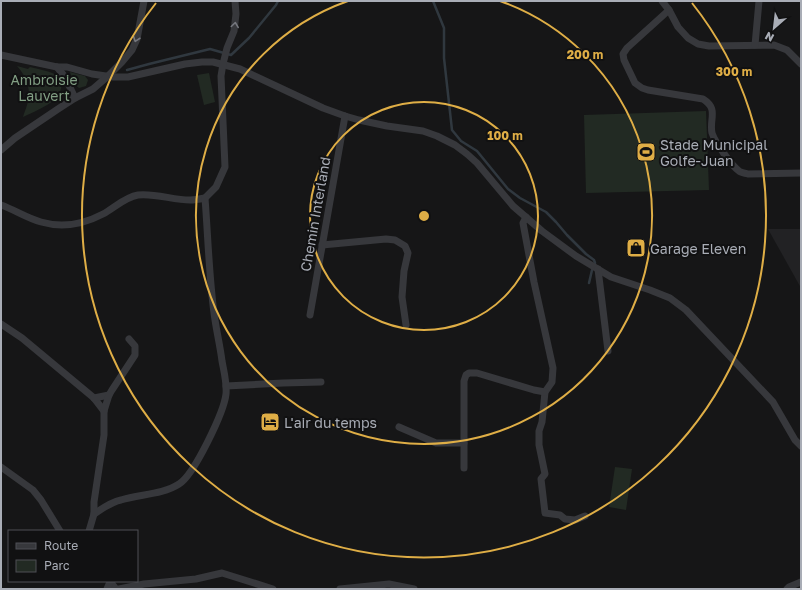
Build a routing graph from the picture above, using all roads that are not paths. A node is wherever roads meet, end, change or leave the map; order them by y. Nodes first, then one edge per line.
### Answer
1 (144, 1) edge
2 (235, 1) edge
3 (662, 1) edge
4 (759, 1) edge
5 (670, 10) junction
6 (754, 45) junction
7 (1, 55) edge
8 (223, 64) junction
9 (801, 64) edge
10 (57, 67) junction
11 (108, 76) junction
12 (75, 98) junction
13 (345, 116) junction
14 (1, 150) edge
15 (801, 173) edge
16 (205, 198) junction
17 (1, 206) edge
18 (526, 218) junction
19 (322, 245) junction
20 (598, 269) junction
21 (310, 315) dead end
22 (1, 324) edge
23 (406, 325) dead end
24 (129, 339) dead end
25 (608, 351) dead end
26 (321, 382) dead end
27 (226, 386) junction
28 (545, 392) junction
29 (109, 394) junction
30 (94, 398) junction
31 (104, 411) junction
32 (399, 427) dead end
33 (464, 443) junction
34 (801, 446) edge
35 (1, 467) edge
36 (464, 468) dead end
37 (94, 514) junction
38 (585, 516) dead end
39 (59, 530) edge
40 (89, 530) edge
41 (801, 582) edge
42 (256, 586) edge
43 (118, 589) edge
44 (274, 589) edge
45 (340, 589) edge
46 (414, 589) edge
47 (787, 589) edge

1 -> 11 street
8 -> 2 street
3 - 5 street
4 - 6 street
5 - 6 street
5 - 15 street
6 - 9 street
7 - 10 street
8 - 11 street
8 - 13 street
8 - 16 street
10 - 11 street
10 - 12 street
11 - 12 street
12 - 14 street
13 - 18 street
13 - 19 street, Chemin Interland
16 - 17 street
16 - 27 street
18 - 20 street
18 - 28 street
19 - 21 street, Chemin Interland
19 - 23 street
20 - 25 street
20 - 34 street
22 - 30 street
24 - 29 street
26 - 27 street
27 - 37 street
28 - 33 street
28 - 38 street
29 - 30 street
29 - 31 street
30 - 31 street
31 - 37 street
32 - 33 street
33 - 36 street
35 - 39 street
37 - 40 street
41 - 47 street
42 - 43 street
42 - 44 street
45 - 46 street

